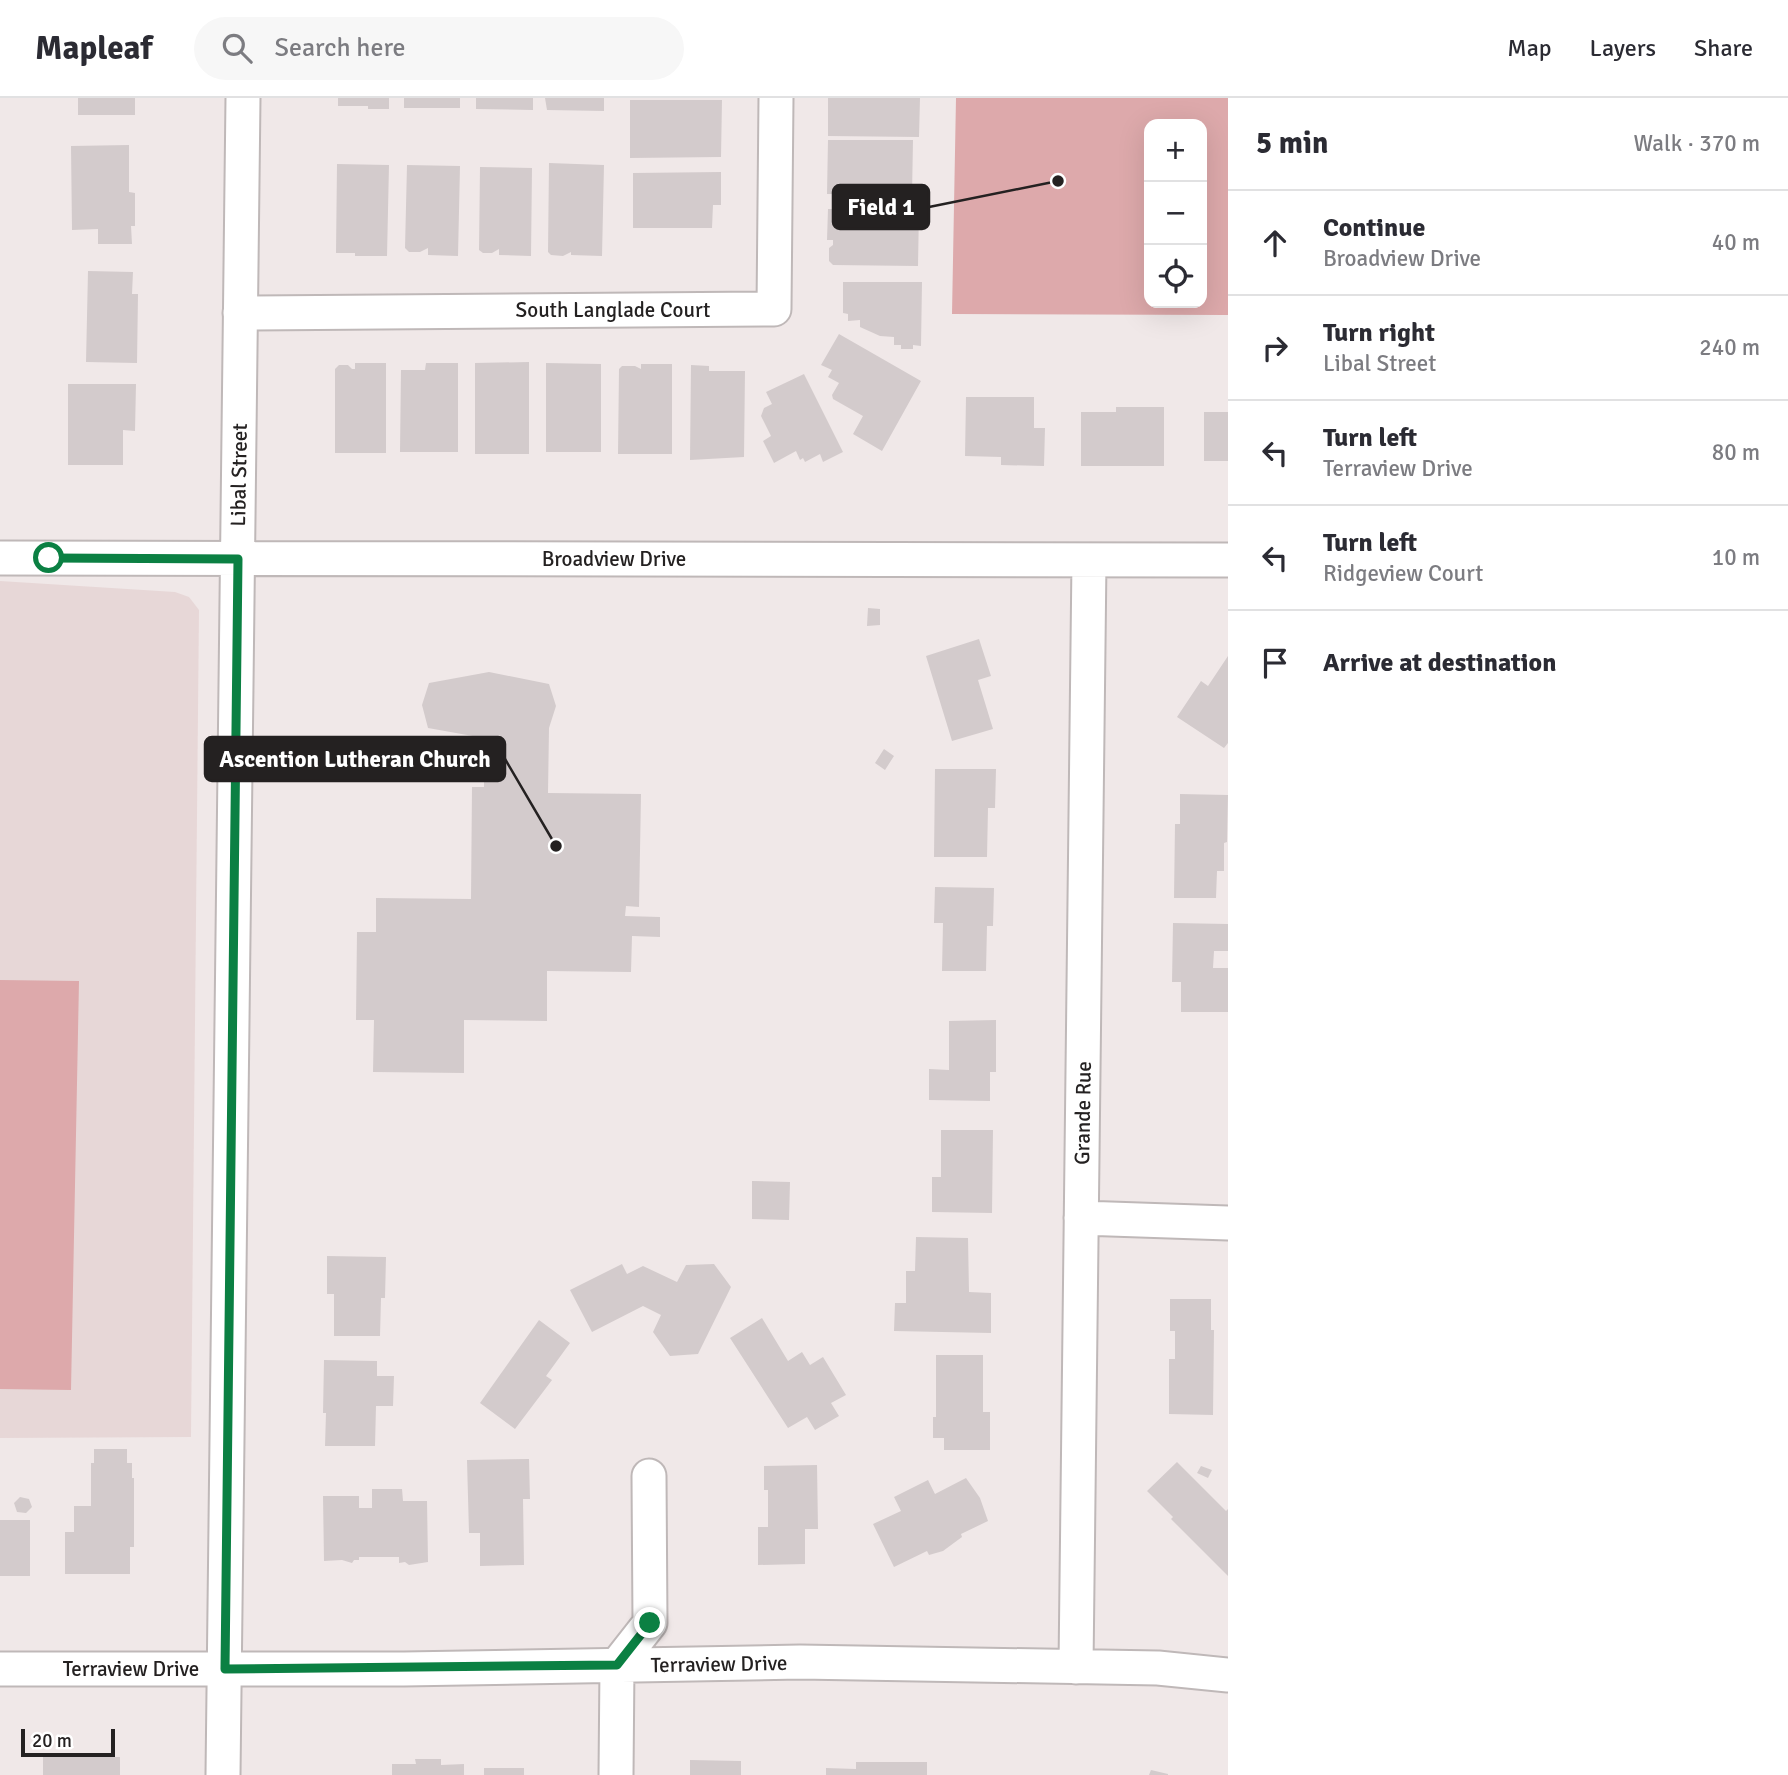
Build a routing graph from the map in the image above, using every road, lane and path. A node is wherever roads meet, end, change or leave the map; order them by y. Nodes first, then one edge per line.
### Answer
1 (243, 98) edge
2 (776, 98) edge
3 (240, 313) junction
4 (0, 558) edge
5 (238, 559) junction
6 (1089, 560) junction
7 (1228, 560) edge
8 (1081, 1219) junction
9 (1228, 1223) edge
10 (649, 1476) dead end
11 (617, 1665) junction
12 (1076, 1667) junction
13 (0, 1669) edge
14 (225, 1669) junction
15 (1228, 1675) edge
16 (223, 1775) edge
17 (616, 1775) edge

1 - 3 street, Libal Street
2 - 3 street, South Langlade Court
3 - 5 street, Libal Street
4 - 5 street, Broadview Drive
5 - 6 street, Broadview Drive
5 - 14 street, Libal Street
6 - 7 street, Broadview Drive
6 - 8 street, Grande Rue
8 - 9 street
8 - 12 street, Grande Rue
10 - 11 street
11 - 12 street, Terraview Drive
11 - 14 street, Terraview Drive
11 - 17 street
12 - 15 street, Terraview Drive
13 - 14 street, Terraview Drive
14 - 16 street, Libal Street

